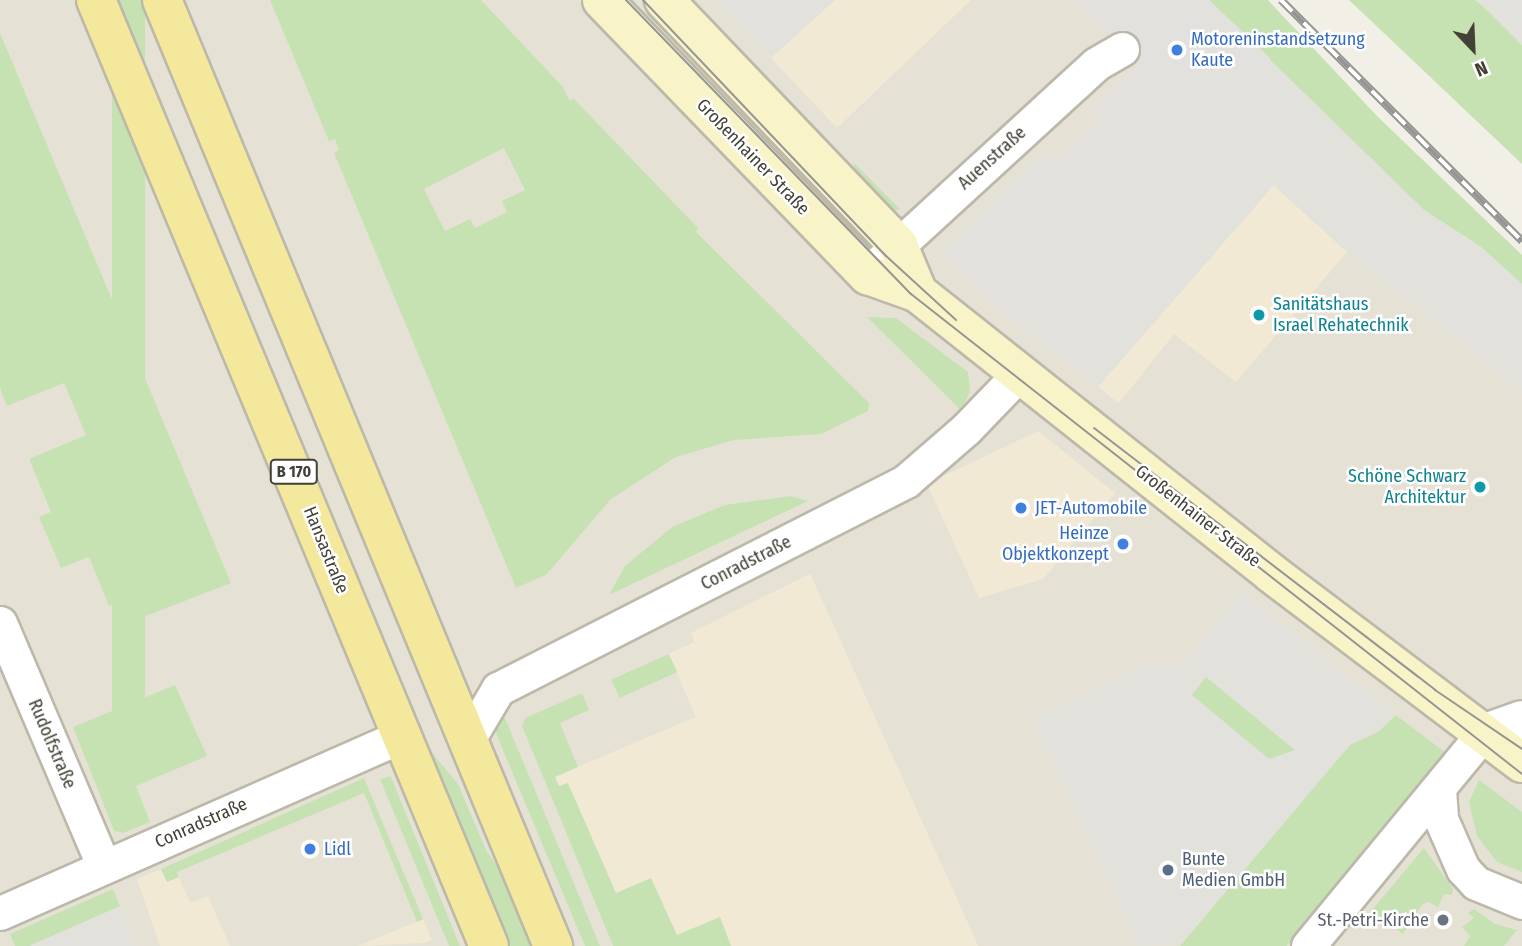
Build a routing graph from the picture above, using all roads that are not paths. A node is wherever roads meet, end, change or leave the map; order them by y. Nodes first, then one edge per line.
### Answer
1 (96, 0) edge
2 (162, 0) edge
3 (602, 0) edge
4 (664, 0) edge
5 (1122, 49) dead end
6 (898, 245) junction
7 (868, 275) junction
8 (918, 293) junction
9 (1018, 375) junction
10 (0, 623) edge
11 (1522, 720) edge
12 (1483, 734) junction
13 (402, 735) junction
14 (469, 738) junction
15 (1522, 763) edge
16 (1438, 789) junction
17 (103, 866) junction
18 (1522, 902) edge
19 (0, 913) edge
20 (489, 946) edge
21 (554, 946) edge
22 (1308, 946) edge

1 - 13 main road, Hansastraße / B 170
2 - 14 main road
3 - 7 main road, Großenhainer Straße
4 - 6 main road, Großenhainer Straße
5 - 6 street, Auenstraße
6 - 7 street, Auenstraße
6 - 8 main road, Großenhainer Straße
7 - 8 main road, Großenhainer Straße
8 - 9 main road, Großenhainer Straße
9 - 12 main road, Großenhainer Straße
9 - 14 street, Conradstraße
10 - 17 street, Rudolfstraße
11 - 12 street
12 - 15 main road, Großenhainer Straße
12 - 16 street
13 - 14 main road
13 - 17 street, Conradstraße
13 - 20 main road, Hansastraße / B 170
14 - 21 main road
16 - 18 street
16 - 22 street
17 - 19 street, Conradstraße

